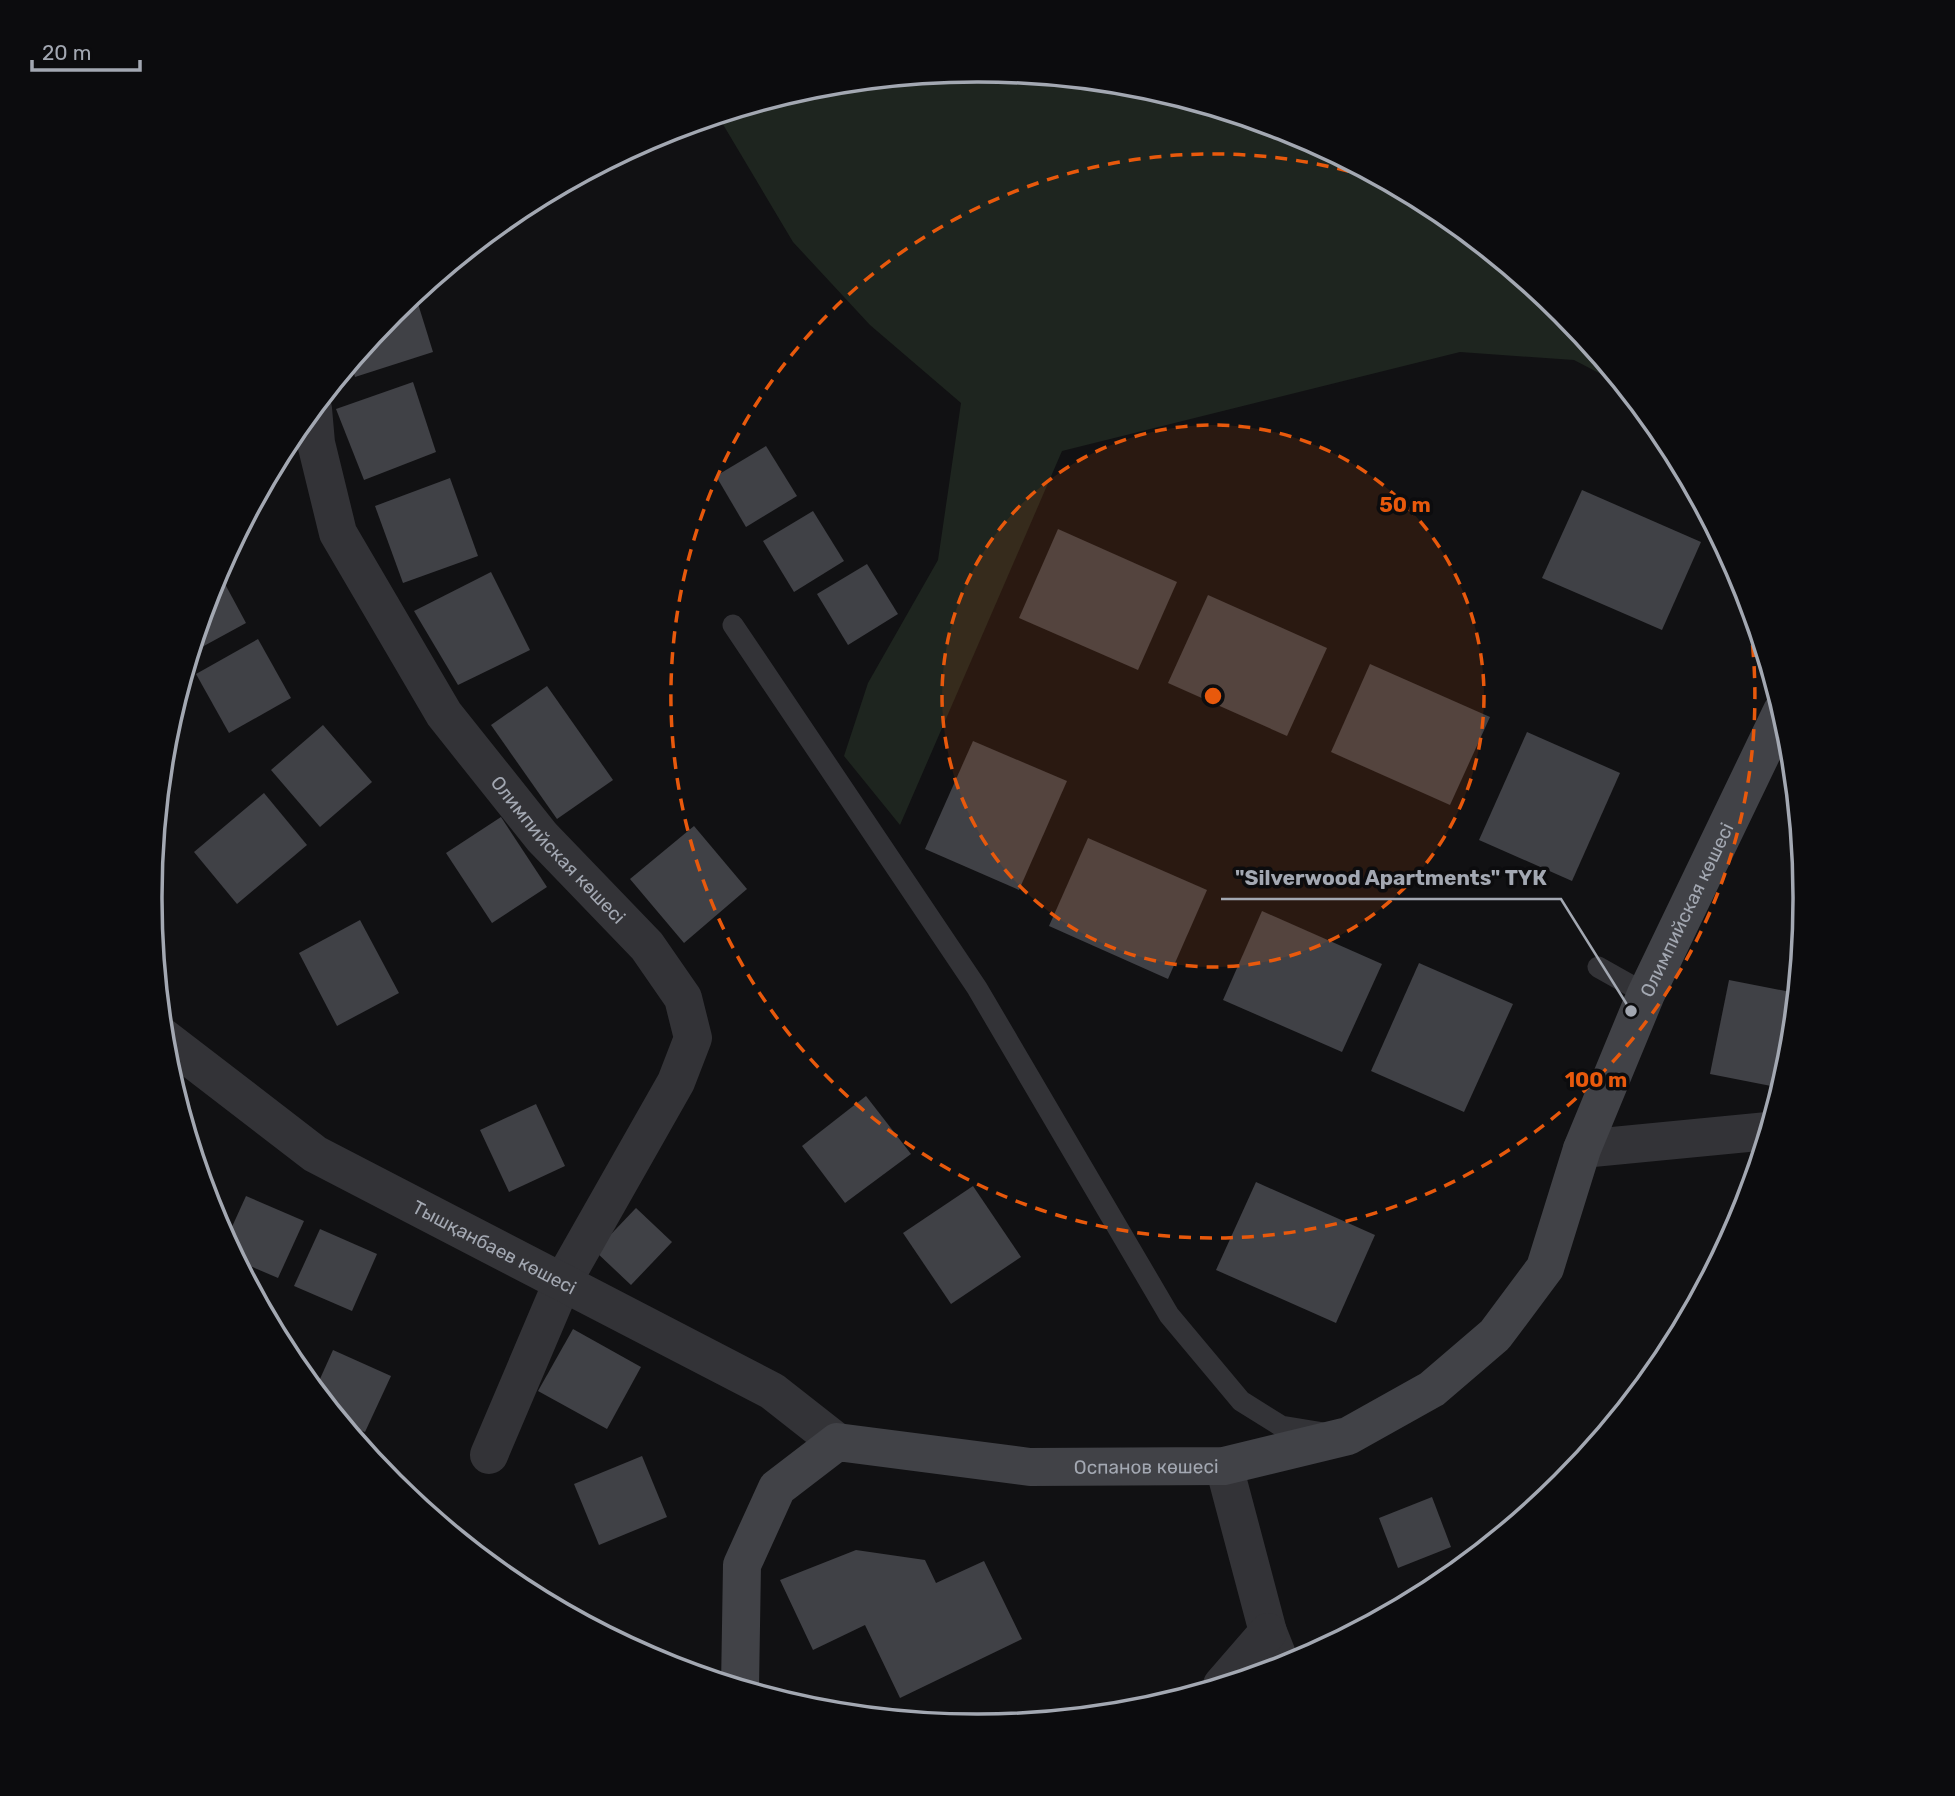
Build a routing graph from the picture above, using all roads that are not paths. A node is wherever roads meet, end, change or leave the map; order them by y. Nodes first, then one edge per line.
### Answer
1 (314, 423) edge
2 (733, 625) dead end
3 (1775, 726) edge
4 (1598, 967) dead end
5 (1646, 994) junction
6 (175, 1047) edge
7 (1758, 1132) edge
8 (1582, 1149) junction
9 (562, 1283) junction
10 (1348, 1436) junction
11 (837, 1441) junction
12 (489, 1454) dead end
13 (1224, 1466) junction
14 (1268, 1632) junction
15 (1278, 1656) edge
16 (1233, 1672) edge
17 (740, 1678) edge

1 - 9 street, Олимпийская көшесі
2 - 10 lane
3 - 5 street, Олимпийская көшесі
4 - 5 lane
5 - 8 street, Олимпийская көшесі
6 - 9 street, Тышқанбаев көшесі
7 - 8 street
8 - 10 street, Оспанов көшесі
9 - 11 street, Тышқанбаев көшесі
9 - 12 street, Олимпийская көшесі
10 - 13 street, Оспанов көшесі
11 - 13 street, Оспанов көшесі
11 - 17 street
13 - 14 street
14 - 15 street
14 - 16 street

